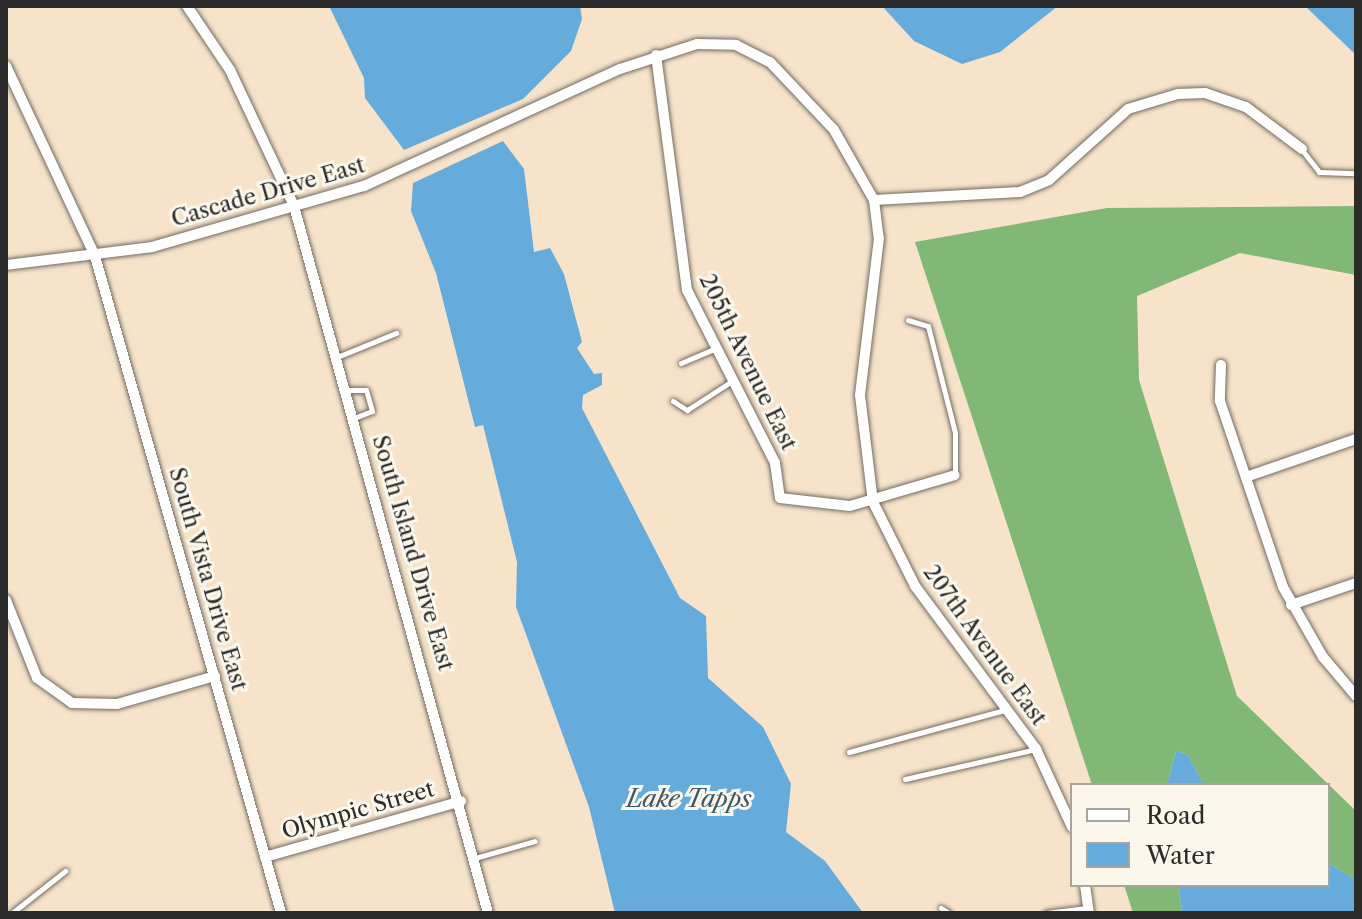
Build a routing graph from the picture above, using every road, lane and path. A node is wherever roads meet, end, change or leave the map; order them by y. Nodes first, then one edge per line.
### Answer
1 (187, 6) edge
2 (656, 55) junction
3 (6, 66) edge
4 (1302, 149) joint
5 (1356, 173) edge
6 (874, 200) junction
7 (294, 206) junction
8 (95, 256) junction
9 (6, 265) edge
10 (908, 320) dead end
11 (396, 333) dead end
12 (717, 348) junction
13 (337, 357) junction
14 (681, 363) dead end
15 (1221, 365) dead end
16 (734, 380) junction
17 (346, 390) junction
18 (673, 401) dead end
19 (354, 418) junction
20 (1356, 439) edge
21 (955, 475) joint
22 (1246, 477) junction
23 (873, 502) junction
24 (1356, 583) edge
25 (6, 600) edge
26 (1291, 605) junction
27 (215, 676) junction
28 (1356, 696) edge
29 (1009, 708) junction
30 (1036, 749) junction
31 (849, 752) dead end
32 (905, 779) dead end
33 (461, 801) junction
34 (1070, 823) edge
35 (535, 841) dead end
36 (265, 857) junction
37 (475, 858) junction
38 (65, 871) dead end
39 (1085, 887) edge
40 (941, 908) dead end
41 (1088, 910) edge
42 (12, 913) edge
43 (281, 913) edge
44 (488, 913) edge
45 (949, 913) edge
46 (1046, 913) edge

1 - 7 street, South Island Drive East
2 - 6 street, Cascade Drive East
2 - 7 street, Cascade Drive East
2 - 12 street, 205th Avenue East
3 - 8 street, South Vista Drive East
4 - 5 lane
4 - 6 street
6 - 23 street, 207th Avenue East
7 - 8 street, Cascade Drive East
7 - 13 street, South Island Drive East
8 - 9 street, Cascade Drive East
8 - 27 street, South Vista Drive East
10 - 21 lane
11 - 13 lane
12 - 14 lane
12 - 16 street, 205th Avenue East
13 - 17 street, South Island Drive East
15 - 22 street
16 - 18 lane
16 - 23 street, 205th Avenue East
17 - 19 street, South Island Drive East
17 - 19 lane
19 - 33 street, South Island Drive East
20 - 22 street
21 - 23 street
22 - 26 street
23 - 29 street, 207th Avenue East
24 - 26 street
25 - 27 street
26 - 28 street
27 - 36 street, South Vista Drive East
29 - 30 street, 207th Avenue East
29 - 31 lane
30 - 32 lane
30 - 34 street, 207th Avenue East
33 - 36 street, Olympic Street
33 - 37 street, South Island Drive East
35 - 37 lane
36 - 43 street, South Vista Drive East
37 - 44 street, South Island Drive East
38 - 42 lane
39 - 41 street
40 - 45 lane
41 - 46 lane

